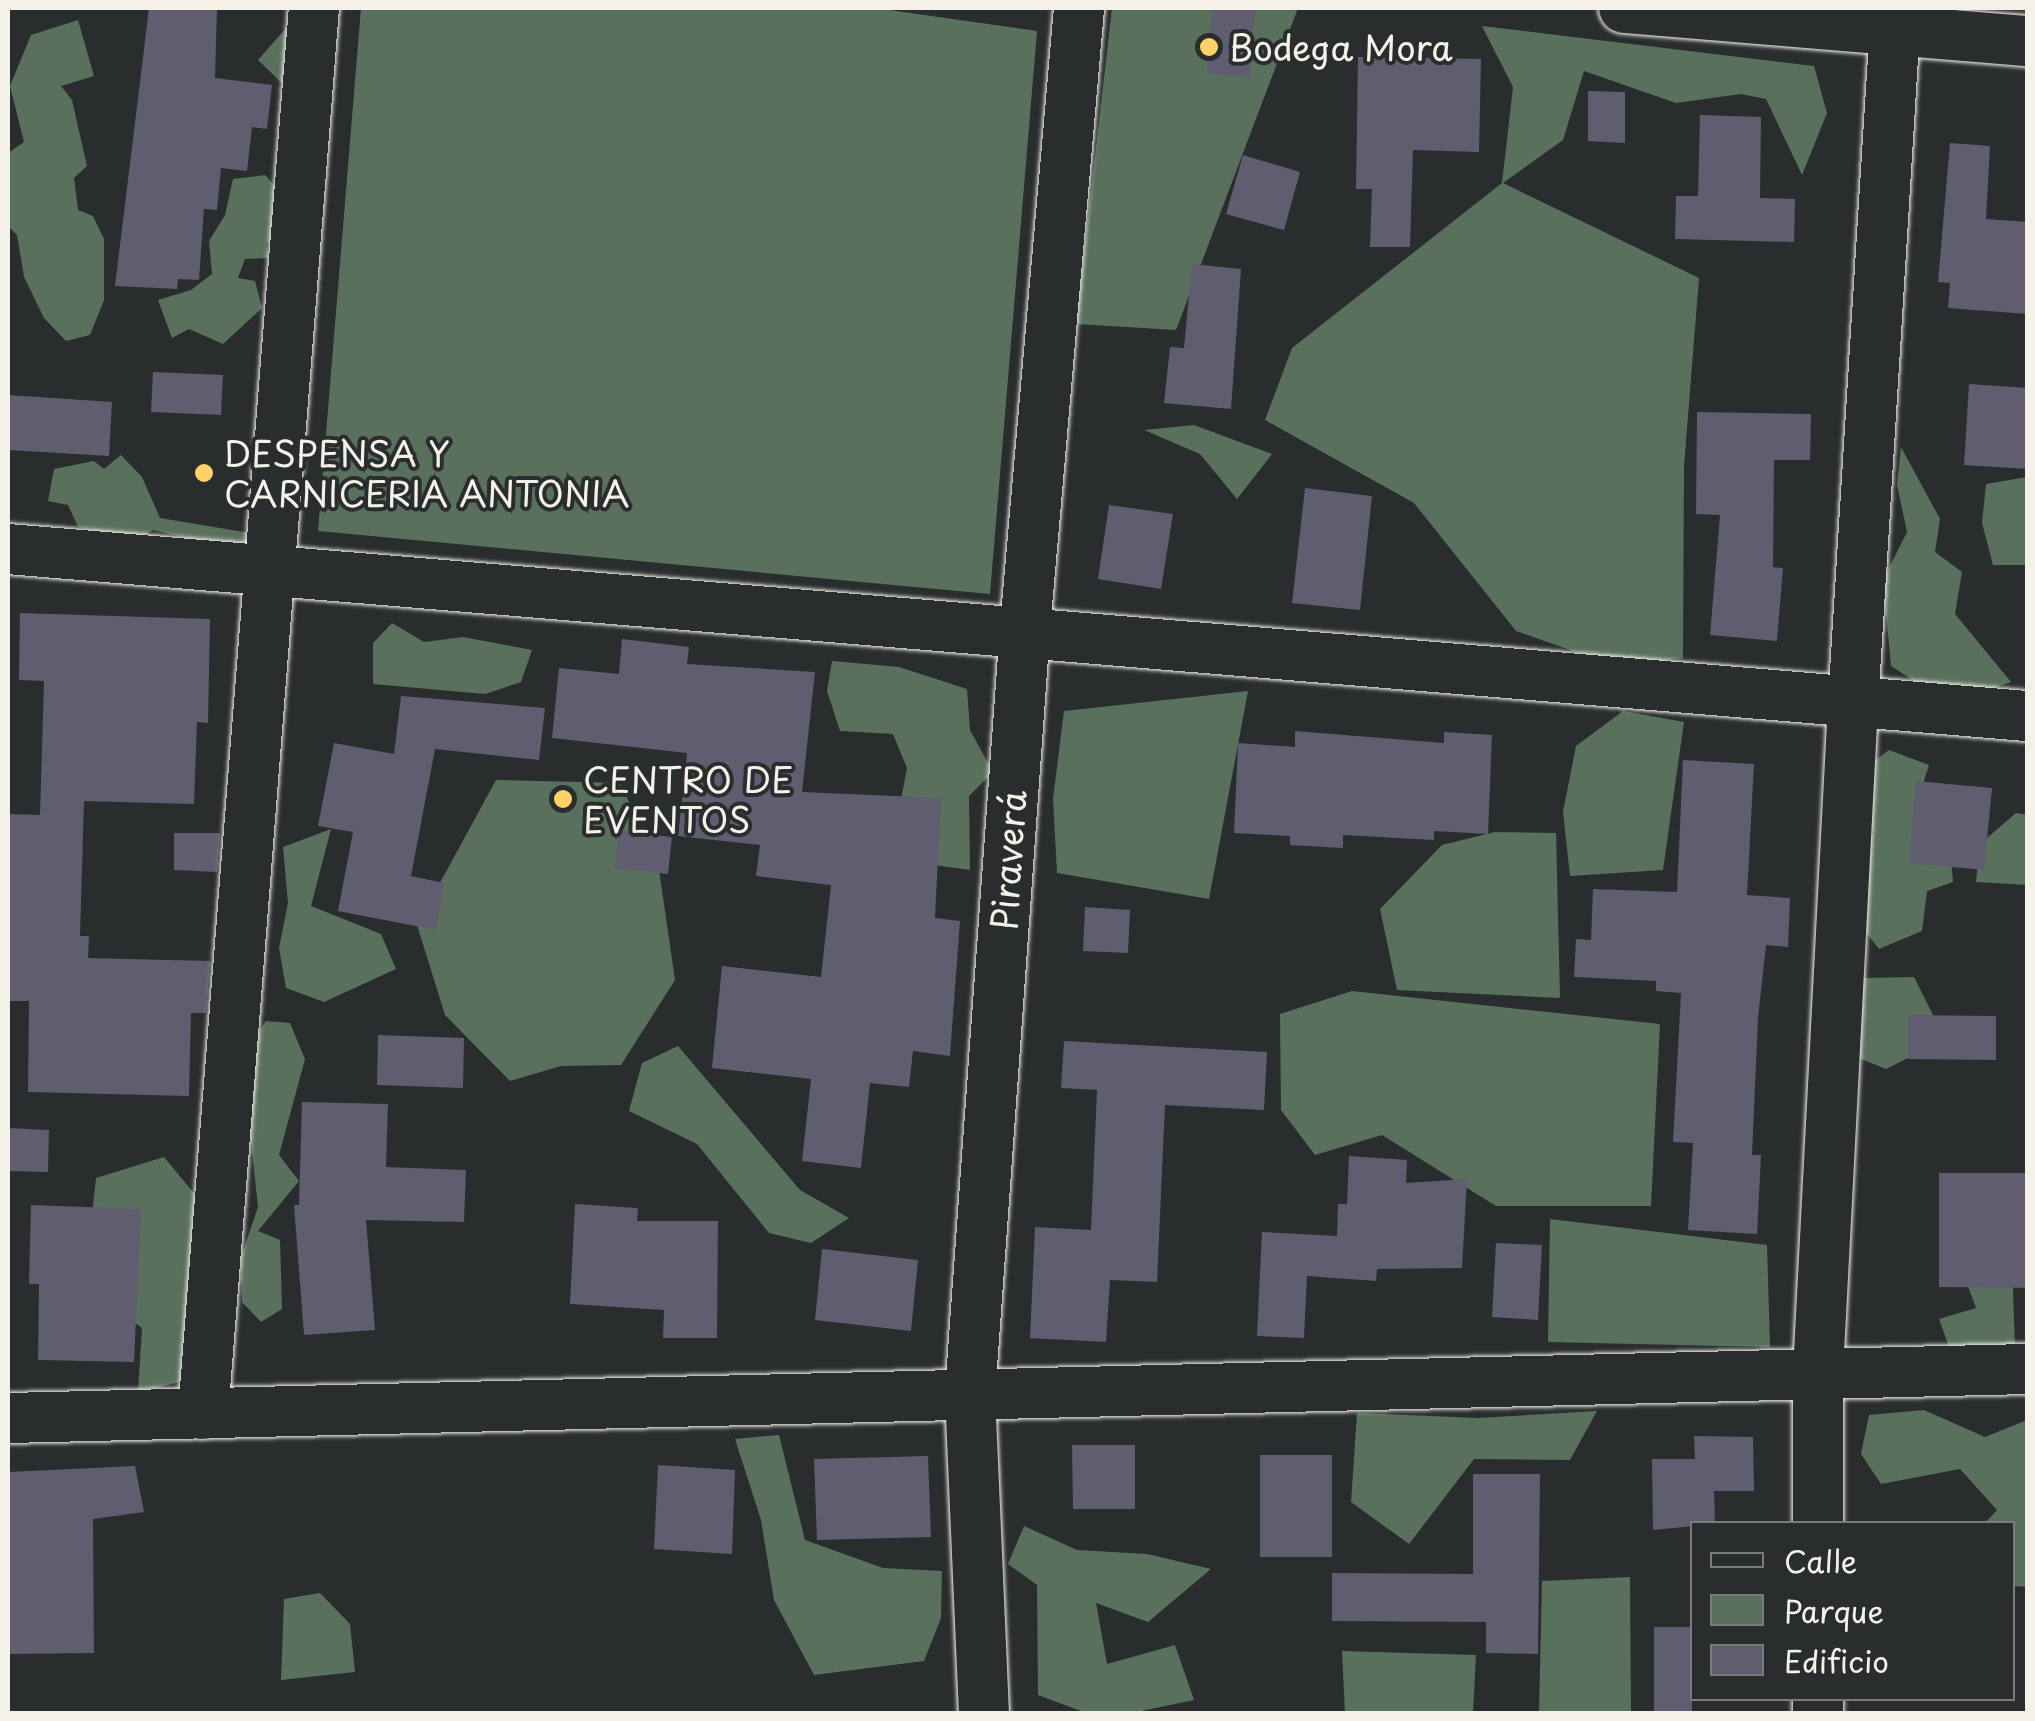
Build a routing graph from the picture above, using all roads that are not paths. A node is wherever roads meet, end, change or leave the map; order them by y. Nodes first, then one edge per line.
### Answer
1 (314, 8) edge
2 (1079, 8) edge
3 (1624, 8) edge
4 (1896, 19) edge
5 (2028, 41) edge
6 (8, 549) edge
7 (270, 572) junction
8 (1025, 628) junction
9 (1852, 704) junction
10 (2028, 716) edge
11 (2028, 1369) edge
12 (1818, 1372) junction
13 (970, 1394) junction
14 (204, 1414) junction
15 (8, 1418) edge
16 (1818, 1521) edge
17 (984, 1714) edge

1 - 7 street
2 - 8 street, Piraverá
3 - 4 street
4 - 5 street
4 - 9 street
6 - 7 street
7 - 8 street
7 - 14 street
8 - 9 street
8 - 13 street, Piraverá
9 - 10 street
9 - 12 street
11 - 12 street
12 - 13 street
12 - 16 street
13 - 14 street
13 - 17 street, Piraverá
14 - 15 street

